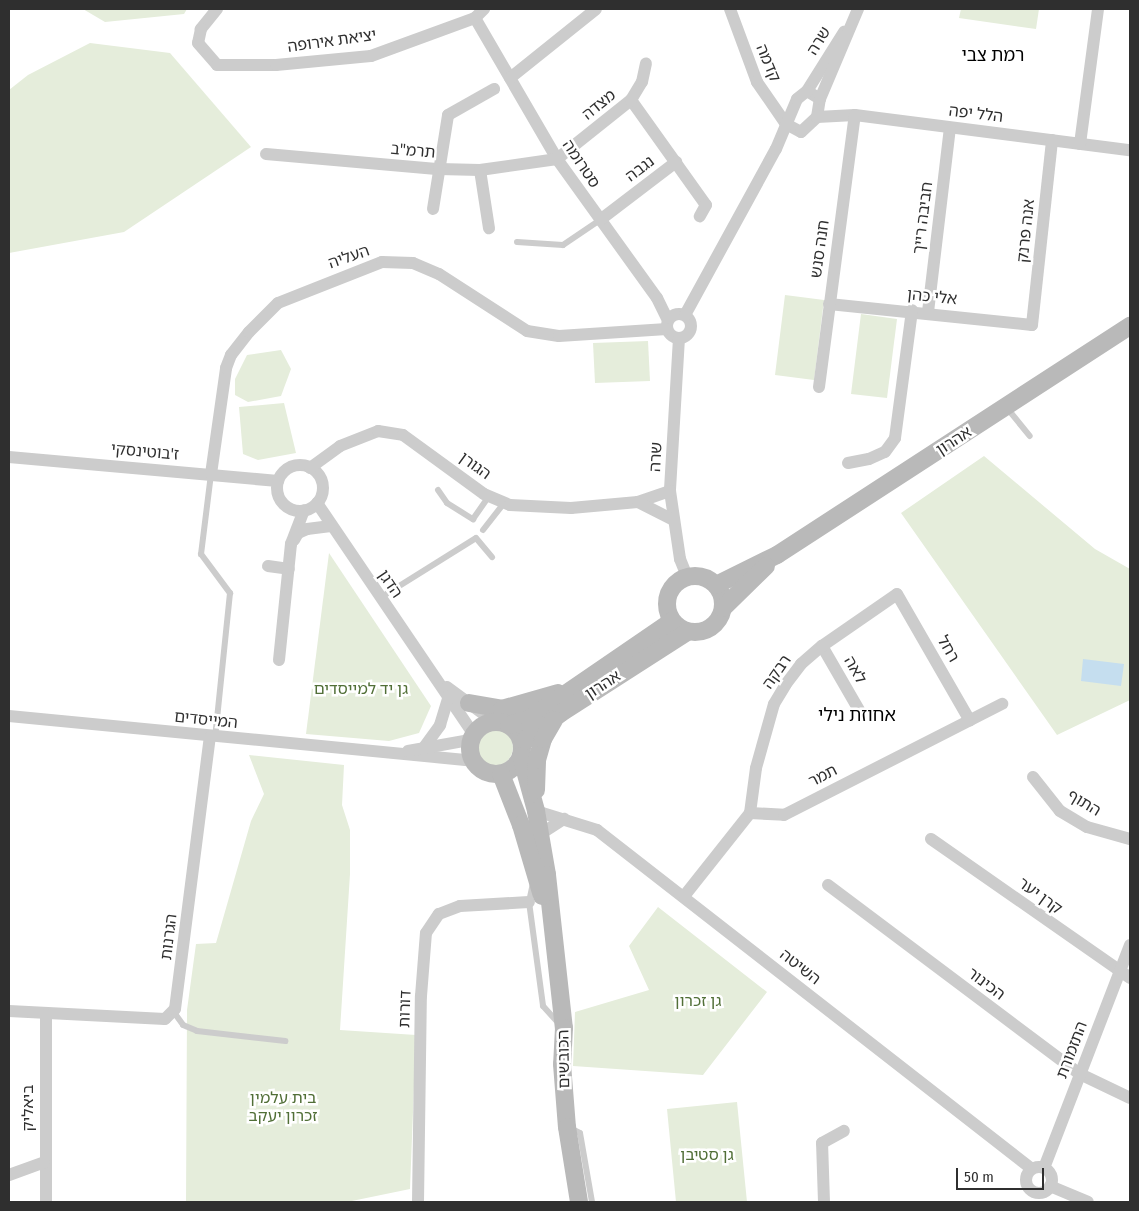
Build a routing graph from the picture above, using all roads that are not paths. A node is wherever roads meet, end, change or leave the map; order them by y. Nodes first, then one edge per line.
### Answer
1 (217, 9) edge
2 (596, 9) edge
3 (730, 9) edge
4 (858, 9) edge
5 (1098, 9) edge
6 (479, 14) edge
7 (646, 64) dead end
8 (510, 78) junction
9 (494, 88) dead end
10 (807, 91) junction
11 (820, 99) junction
12 (631, 100) junction
13 (769, 102) junction
14 (794, 105) junction
15 (855, 115) junction
16 (817, 117) junction
17 (786, 124) junction
18 (950, 128) junction
19 (1052, 140) junction
20 (1080, 144) junction
21 (1130, 150) edge
22 (266, 154) dead end
23 (557, 159) junction
24 (676, 162) junction
25 (439, 169) junction
26 (480, 170) junction
27 (432, 209) dead end
28 (700, 216) dead end
29 (600, 220) junction
30 (489, 228) dead end
31 (517, 242) dead end
32 (829, 304) junction
33 (912, 310) junction
34 (928, 312) junction
35 (685, 315) junction
36 (668, 325) junction
37 (1032, 325) joint
38 (1130, 326) edge
39 (679, 338) junction
40 (819, 387) dead end
41 (1006, 407) junction
42 (1030, 436) dead end
43 (9, 457) edge
44 (848, 463) dead end
45 (310, 468) junction
46 (212, 474) junction
47 (278, 482) junction
48 (438, 490) dead end
49 (670, 492) junction
50 (489, 496) junction
51 (317, 502) junction
52 (638, 502) junction
53 (504, 503) junction
54 (304, 510) junction
55 (672, 519) junction
56 (331, 526) junction
57 (483, 530) dead end
58 (291, 544) junction
59 (778, 555) junction
60 (492, 557) dead end
61 (268, 566) dead end
62 (289, 569) junction
63 (687, 576) junction
64 (716, 585) junction
65 (897, 594) joint
66 (380, 598) junction
67 (723, 608) junction
68 (672, 621) junction
69 (687, 632) junction
70 (822, 646) junction
71 (278, 660) dead end
72 (439, 681) junction
73 (575, 688) junction
74 (449, 696) junction
75 (469, 703) junction
76 (1002, 704) dead end
77 (859, 710) dead end
78 (561, 713) junction
79 (9, 716) edge
80 (970, 721) junction
81 (501, 723) junction
82 (472, 736) junction
83 (213, 737) junction
84 (425, 746) junction
85 (521, 750) junction
86 (400, 753) junction
87 (473, 761) junction
88 (501, 774) junction
89 (1033, 777) dead end
90 (536, 811) junction
91 (750, 813) junction
92 (564, 819) junction
93 (539, 835) junction
94 (931, 839) dead end
95 (1130, 839) edge
96 (535, 876) junction
97 (828, 885) dead end
98 (685, 895) junction
99 (530, 902) junction
100 (550, 915) junction
101 (1130, 944) edge
102 (1125, 976) edge
103 (173, 1011) junction
104 (9, 1012) edge
105 (46, 1015) junction
106 (564, 1028) junction
107 (285, 1041) dead end
108 (1080, 1074) junction
109 (1130, 1098) edge
110 (567, 1127) junction
111 (844, 1131) dead end
112 (44, 1162) junction
113 (1038, 1168) junction
114 (9, 1175) edge
115 (1050, 1186) junction
116 (1032, 1197) edge
117 (46, 1202) edge
118 (418, 1202) edge
119 (579, 1202) edge
120 (592, 1202) edge
121 (824, 1202) edge
122 (1088, 1202) edge

1 - 6 street, יציאת אירופה
2 - 8 street
3 - 13 street, קדמה
4 - 10 street, שרה
4 - 11 street
5 - 20 street
6 - 8 street, סטרומה
7 - 12 street, מצדה
8 - 23 street, סטרומה
9 - 25 street
10 - 11 street
10 - 14 street, שרה
11 - 16 street
12 - 23 street, מצדה
12 - 24 street
13 - 14 street
13 - 17 street, קדמה
14 - 17 street
15 - 16 street, הלל יפה
15 - 18 street, הלל יפה
15 - 32 street, חנה סנש
16 - 17 street
17 - 35 street
18 - 19 street, הלל יפה
18 - 34 street, חביבה רייך
19 - 20 street, הלל יפה
19 - 37 street, אנה פרנק
20 - 21 street, הלל יפה
22 - 25 street, תרמ"ב
23 - 26 street, תרמ"ב
23 - 29 street, סטרומה
24 - 28 street
24 - 29 street, נגבה
25 - 26 street, תרמ"ב
25 - 27 street
26 - 30 street
29 - 31 lane
29 - 36 street, סטרומה
32 - 33 street, אלי כהן
32 - 40 street, חנה סנש
33 - 34 street, אלי כהן
33 - 44 street
34 - 37 street, אלי כהן
35 - 36 street
35 - 39 street
36 - 39 street
36 - 46 street, העליה
38 - 41 street, אהרון
39 - 49 street, שרה
41 - 42 lane
41 - 59 street, אהרון
43 - 46 street, ז'בוטינסקי
45 - 47 street
45 - 50 street, הגורן
45 - 51 street
46 - 47 street, ז'בוטינסקי
46 - 83 lane
47 - 54 street
48 - 50 lane
49 - 52 street, הגורן
49 - 55 street, שרה
50 - 53 street, הגורן
51 - 54 street
51 - 56 street, הדגן
52 - 53 street, הגורן
52 - 55 street
53 - 57 lane
54 - 58 street
55 - 63 street, שרה
56 - 58 street
56 - 66 street, הדגן
58 - 62 street
59 - 64 street, אהרון
59 - 67 street, אהרון
60 - 66 lane
61 - 62 street
62 - 71 street
63 - 64 street
63 - 68 street
64 - 67 street
65 - 70 street, רבקה
65 - 80 street, רחל
66 - 72 street, הדגן
67 - 69 street
68 - 69 street
68 - 73 street, אהרון
69 - 78 street, אהרון
70 - 77 street, לאה
70 - 91 street, רבקה
72 - 74 street, הדגן
72 - 75 street, הדגן
73 - 75 street
73 - 81 street, אהרון
74 - 82 street, הדגן
74 - 84 street
75 - 81 street, הדגן
76 - 80 street, תמר
78 - 85 street, אהרון
78 - 90 street
79 - 83 street, המייסדים
80 - 91 street, תמר
81 - 82 street
81 - 85 street
82 - 84 street, המייסדים
82 - 87 street
83 - 86 street, המייסדים
83 - 103 street, הגרנות
84 - 86 street, המייסדים
85 - 88 street
85 - 90 street, הכובשים
86 - 87 street, המייסדים
87 - 88 street
88 - 96 street, הכובשים
89 - 95 street, התוף
90 - 92 street, השיטה
90 - 93 street, הכובשים
91 - 98 street
92 - 93 street
92 - 98 street, השיטה
93 - 100 street, הכובשים
94 - 102 street, קרן יער
96 - 99 lane
96 - 100 street, הכובשים
97 - 108 street, הכינור
98 - 113 street, השיטה
99 - 106 lane
99 - 118 street, דורות
100 - 106 street, הכובשים
101 - 102 street, התזמורת
102 - 108 street, התזמורת
103 - 105 street
103 - 107 lane
104 - 105 street
105 - 112 street, ביאליק
106 - 110 street, הכובשים
108 - 109 street, הכינור
108 - 113 street, התזמורת
110 - 119 street, הכובשים
110 - 120 lane
111 - 121 street
112 - 114 street
112 - 117 street, ביאליק
113 - 115 street
113 - 116 street
115 - 116 street
115 - 122 street

